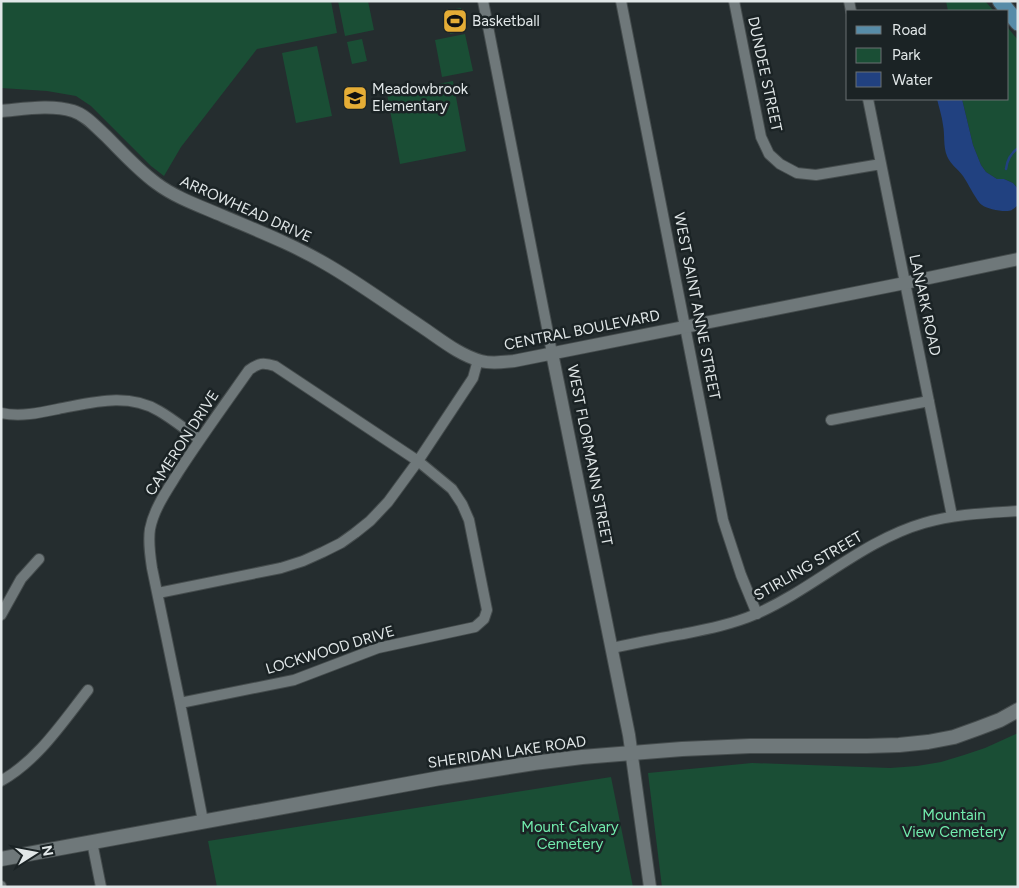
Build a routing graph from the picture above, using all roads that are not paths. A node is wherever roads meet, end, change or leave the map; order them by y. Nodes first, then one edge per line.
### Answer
1 (483, 1) edge
2 (621, 1) edge
3 (734, 1) edge
4 (1009, 12) edge
5 (1018, 23) edge
6 (868, 100) edge
7 (1, 111) edge
8 (881, 164) junction
9 (1018, 259) edge
10 (905, 283) junction
11 (686, 327) junction
12 (552, 353) junction
13 (478, 360) junction
14 (929, 401) junction
15 (1, 414) edge
16 (831, 420) dead end
17 (199, 439) junction
18 (418, 461) junction
19 (1018, 511) edge
20 (952, 516) junction
21 (40, 559) dead end
22 (158, 593) junction
23 (757, 614) junction
24 (1, 615) edge
25 (612, 648) junction
26 (88, 690) dead end
27 (180, 703) junction
28 (1018, 710) edge
29 (632, 753) junction
30 (1, 781) edge
31 (203, 821) junction
32 (92, 842) junction
33 (1, 859) edge
34 (101, 887) edge
35 (650, 887) edge

1 - 12 street, WEST FLORMANN STREET
2 - 11 street, WEST SAINT ANNE STREET
3 - 8 street, DUNDEE STREET
4 - 5 main road
6 - 8 street, LANARK ROAD
7 - 13 street, ARROWHEAD DRIVE
8 - 10 street, LANARK ROAD
9 - 10 street, CENTRAL BOULEVARD
10 - 11 street, CENTRAL BOULEVARD
10 - 14 street, LANARK ROAD
11 - 12 street, CENTRAL BOULEVARD
11 - 23 street, WEST SAINT ANNE STREET
12 - 13 street, CENTRAL BOULEVARD
12 - 25 street, WEST FLORMANN STREET
13 - 18 street
14 - 16 street
14 - 20 street, LANARK ROAD
15 - 17 street
17 - 18 street, CAMERON DRIVE
17 - 22 street, CAMERON DRIVE
18 - 22 street
18 - 27 street, LOCKWOOD DRIVE
19 - 20 street, STIRLING STREET
20 - 23 street, STIRLING STREET
21 - 24 street
22 - 27 street, CAMERON DRIVE
23 - 25 street, STIRLING STREET
25 - 29 street, WEST FLORMANN STREET
26 - 30 street
27 - 31 street, CAMERON DRIVE
28 - 29 main road, SHERIDAN LAKE ROAD
29 - 31 main road, SHERIDAN LAKE ROAD
29 - 35 street, WEST FLORMANN STREET
31 - 32 main road, SHERIDAN LAKE ROAD
32 - 33 main road, SHERIDAN LAKE ROAD
32 - 34 street

